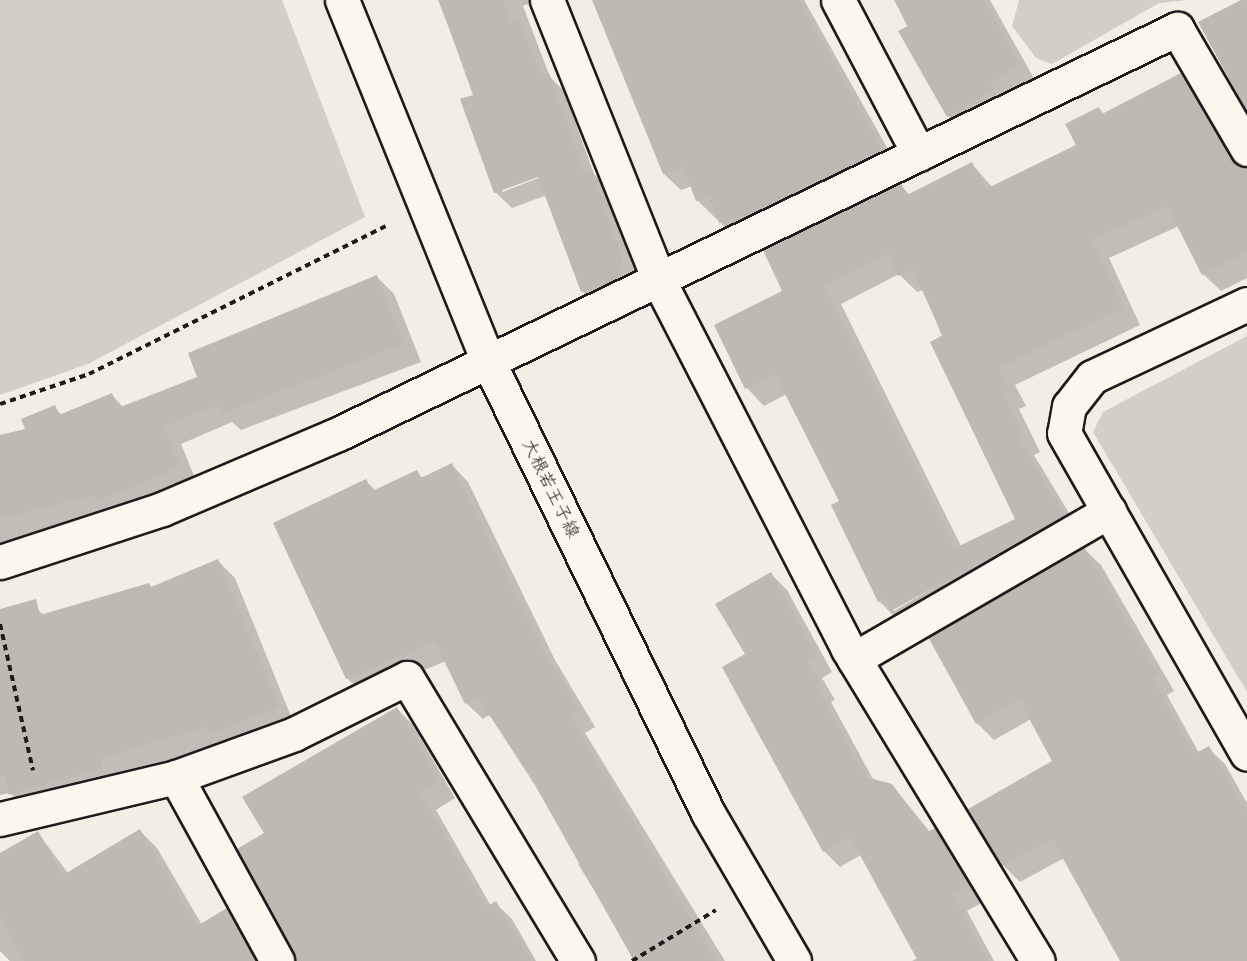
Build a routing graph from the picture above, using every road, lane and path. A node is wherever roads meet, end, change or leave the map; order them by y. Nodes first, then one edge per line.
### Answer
1 (342, 0) edge
2 (547, 0) edge
3 (838, 0) edge
4 (1247, 149) edge
5 (919, 154) junction
6 (423, 209) junction
7 (660, 283) junction
8 (1247, 304) edge
9 (489, 363) junction
10 (0, 404) edge
11 (1109, 511) junction
12 (0, 562) edge
13 (0, 624) edge
14 (854, 659) junction
15 (1247, 754) edge
16 (176, 777) junction
17 (42, 809) junction
18 (0, 819) edge
19 (719, 909) dead end
20 (277, 961) edge
21 (578, 961) edge
22 (632, 961) edge
23 (794, 961) edge
24 (1038, 961) edge

1 - 6 street, 大根若王子線
2 - 7 street
3 - 5 street
4 - 5 street
5 - 7 street
6 - 9 street, 大根若王子線
6 - 10 path
7 - 9 street
7 - 14 street
8 - 11 street
9 - 12 street
9 - 23 street, 大根若王子線
11 - 14 street
11 - 15 street
13 - 17 path
14 - 24 street
16 - 17 street
16 - 20 street
16 - 21 street
17 - 18 street
19 - 22 path

